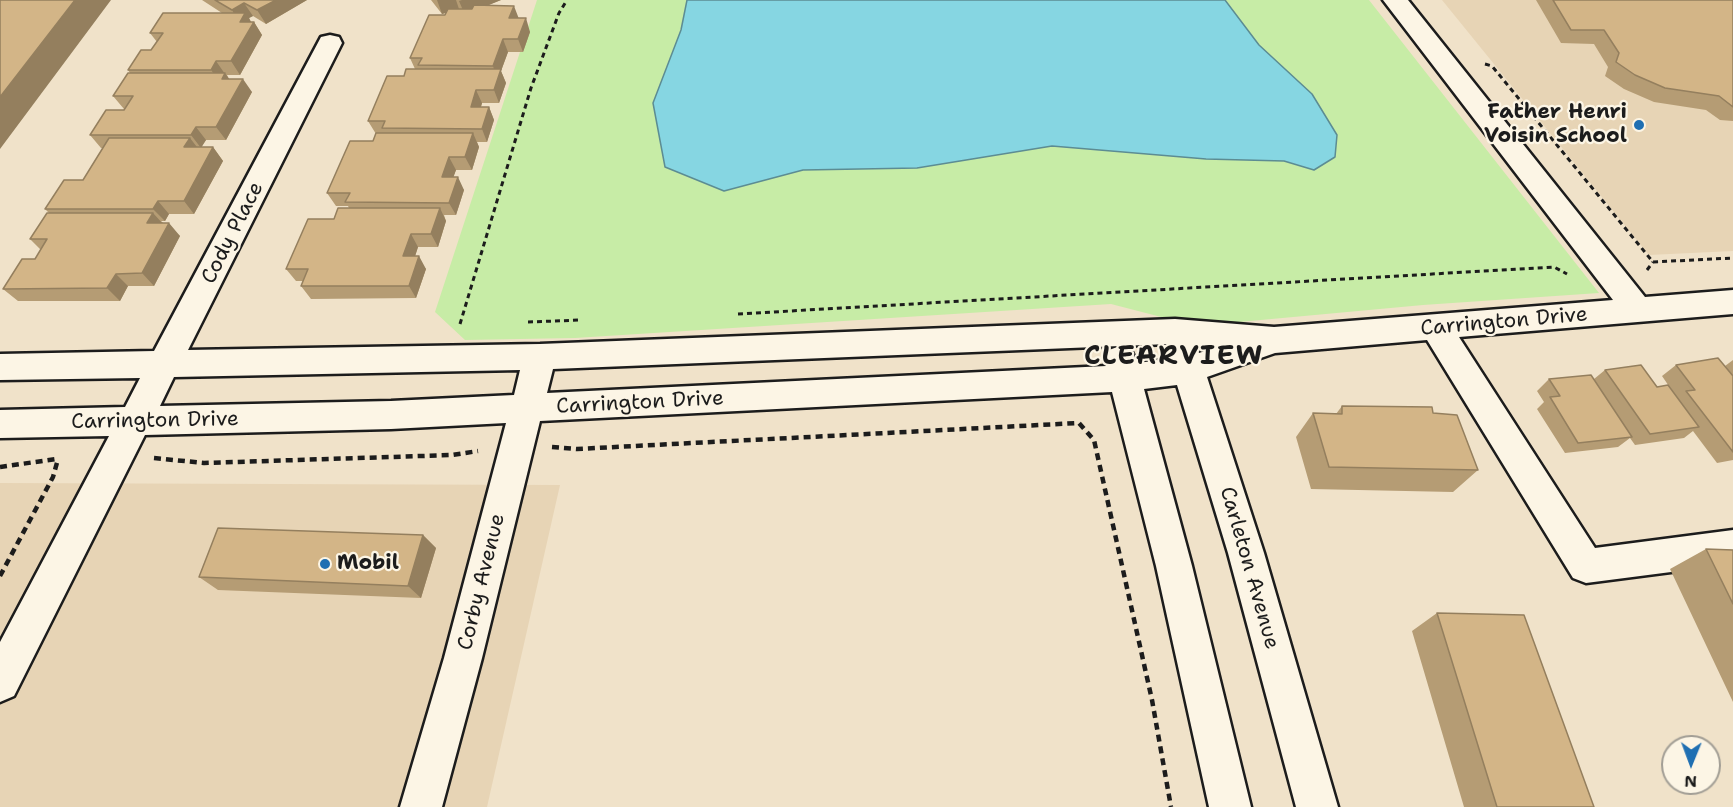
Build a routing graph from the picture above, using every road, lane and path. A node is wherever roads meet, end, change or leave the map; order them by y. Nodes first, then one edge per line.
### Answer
1 (567, 0) edge
2 (1395, 0) edge
3 (330, 43) dead end
4 (1483, 63) dead end
5 (1733, 258) edge
6 (1653, 262) junction
7 (1648, 270) dead end
8 (1566, 274) dead end
9 (1733, 302) edge
10 (1638, 310) junction
11 (727, 314) dead end
12 (588, 320) dead end
13 (518, 322) dead end
14 (460, 324) junction
15 (472, 324) dead end
16 (449, 325) dead end
17 (1436, 328) junction
18 (1175, 331) junction
19 (1113, 334) junction
20 (1274, 340) junction
21 (540, 357) junction
22 (165, 365) junction
23 (0, 368) edge
24 (1189, 370) junction
25 (1125, 378) junction
26 (526, 409) junction
27 (1084, 413) dead end
28 (135, 422) junction
29 (1079, 423) junction
30 (0, 424) edge
31 (564, 447) dead end
32 (467, 451) dead end
33 (166, 459) dead end
34 (0, 467) edge
35 (1733, 547) edge
36 (0, 576) edge
37 (0, 682) edge
38 (421, 807) edge
39 (1171, 807) edge
40 (1230, 807) edge
41 (1317, 807) edge

1 - 14 path
2 - 10 street
3 - 22 street, Cody Place
4 - 6 path
5 - 6 path
6 - 7 path
8 - 11 path
9 - 10 street, Carrington Drive
10 - 17 street, Carrington Drive
12 - 13 path
14 - 15 path
14 - 16 path
17 - 20 street, Carrington Drive
17 - 35 street
18 - 19 street, Carrington Drive
18 - 20 street, Carrington Drive
18 - 24 street, Carleton Avenue
19 - 21 street, Carrington Drive
19 - 25 street
20 - 24 street, Carrington Drive
21 - 22 street, Carrington Drive
21 - 26 street, Corby Avenue
22 - 23 street, Carrington Drive
22 - 28 street, Cody Place
24 - 25 street, Carrington Drive
24 - 41 street, Carleton Avenue
25 - 26 street, Carrington Drive
25 - 40 street
26 - 28 street, Carrington Drive
26 - 38 street, Corby Avenue
27 - 29 path
28 - 30 street, Carrington Drive
28 - 37 street, Cody Place
29 - 31 path
29 - 39 path
32 - 33 path
34 - 36 path

